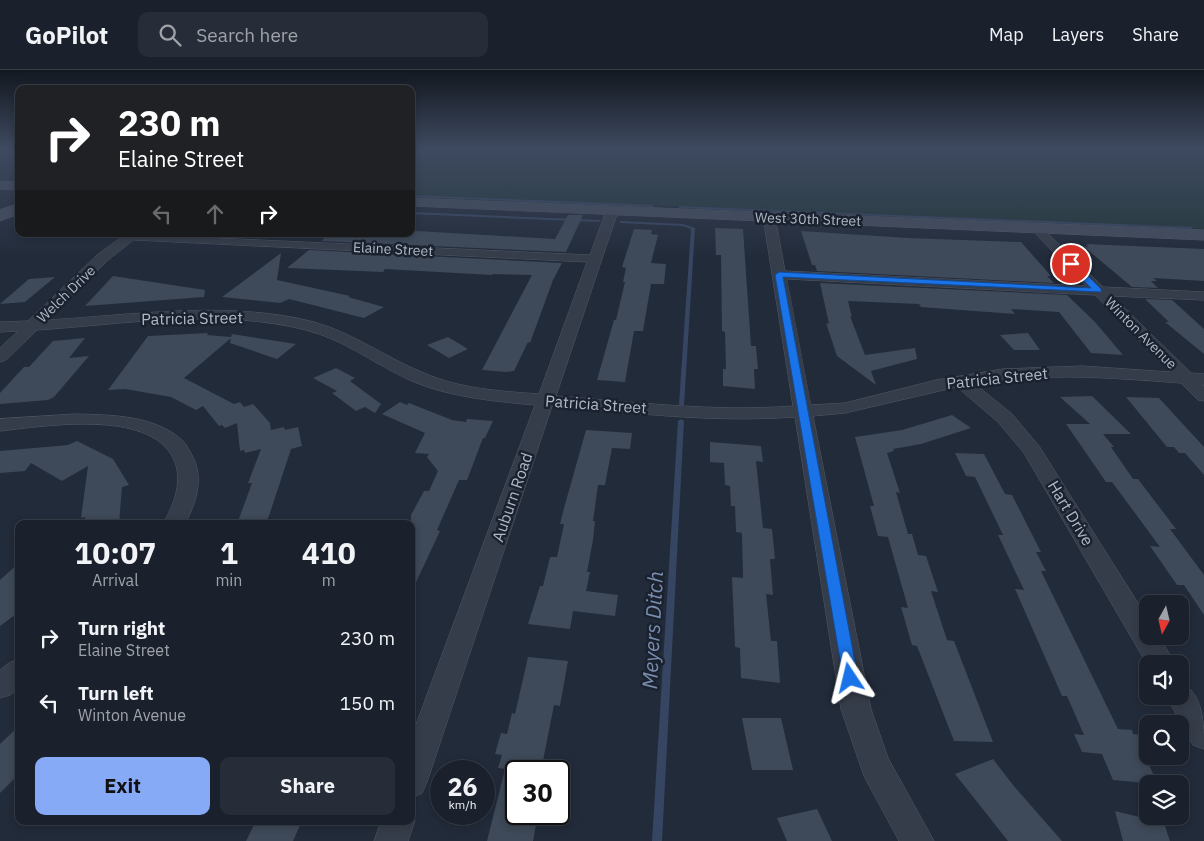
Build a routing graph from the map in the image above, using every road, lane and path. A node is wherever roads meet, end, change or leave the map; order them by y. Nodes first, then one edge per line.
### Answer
1 (0, 185) edge
2 (15, 186) edge
3 (415, 202) edge
4 (15, 210) edge
5 (612, 210) junction
6 (0, 216) edge
7 (769, 217) junction
8 (1036, 228) junction
9 (1204, 235) edge
10 (129, 237) edge
11 (171, 237) edge
12 (595, 259) junction
13 (779, 275) junction
14 (1098, 291) junction
15 (1204, 296) edge
16 (33, 325) junction
17 (0, 327) edge
18 (0, 357) edge
19 (1186, 378) junction
20 (1204, 379) edge
21 (960, 380) junction
22 (1204, 396) edge
23 (546, 400) junction
24 (802, 412) junction
25 (0, 425) edge
26 (176, 520) edge
27 (1156, 655) edge
28 (15, 674) edge
29 (0, 686) edge
30 (1186, 705) edge
31 (1204, 736) edge
32 (415, 771) edge
33 (397, 825) edge
34 (391, 841) edge
35 (916, 841) edge

1 - 2 street
3 - 5 street, West 30th Street
4 - 6 street
5 - 7 street, West 30th Street
5 - 12 street, Auburn Road
7 - 8 street, West 30th Street
7 - 13 street
8 - 9 street, West 30th Street
8 - 14 street, Winton Avenue
10 - 16 street, Welch Drive
11 - 12 street, Elaine Street
12 - 23 street, Auburn Road
13 - 14 street
13 - 24 street
14 - 15 street
14 - 19 street, Winton Avenue
16 - 17 street, Patricia Street
16 - 18 street, Welch Drive
16 - 23 street, Patricia Street
19 - 20 street, Patricia Street
19 - 21 street, Patricia Street
19 - 22 street, Winton Avenue
21 - 24 street, Patricia Street
21 - 27 street, Hart Drive
23 - 24 street, Patricia Street
23 - 32 street, Auburn Road
24 - 35 street
25 - 26 street
28 - 29 street
30 - 31 street
33 - 34 street

